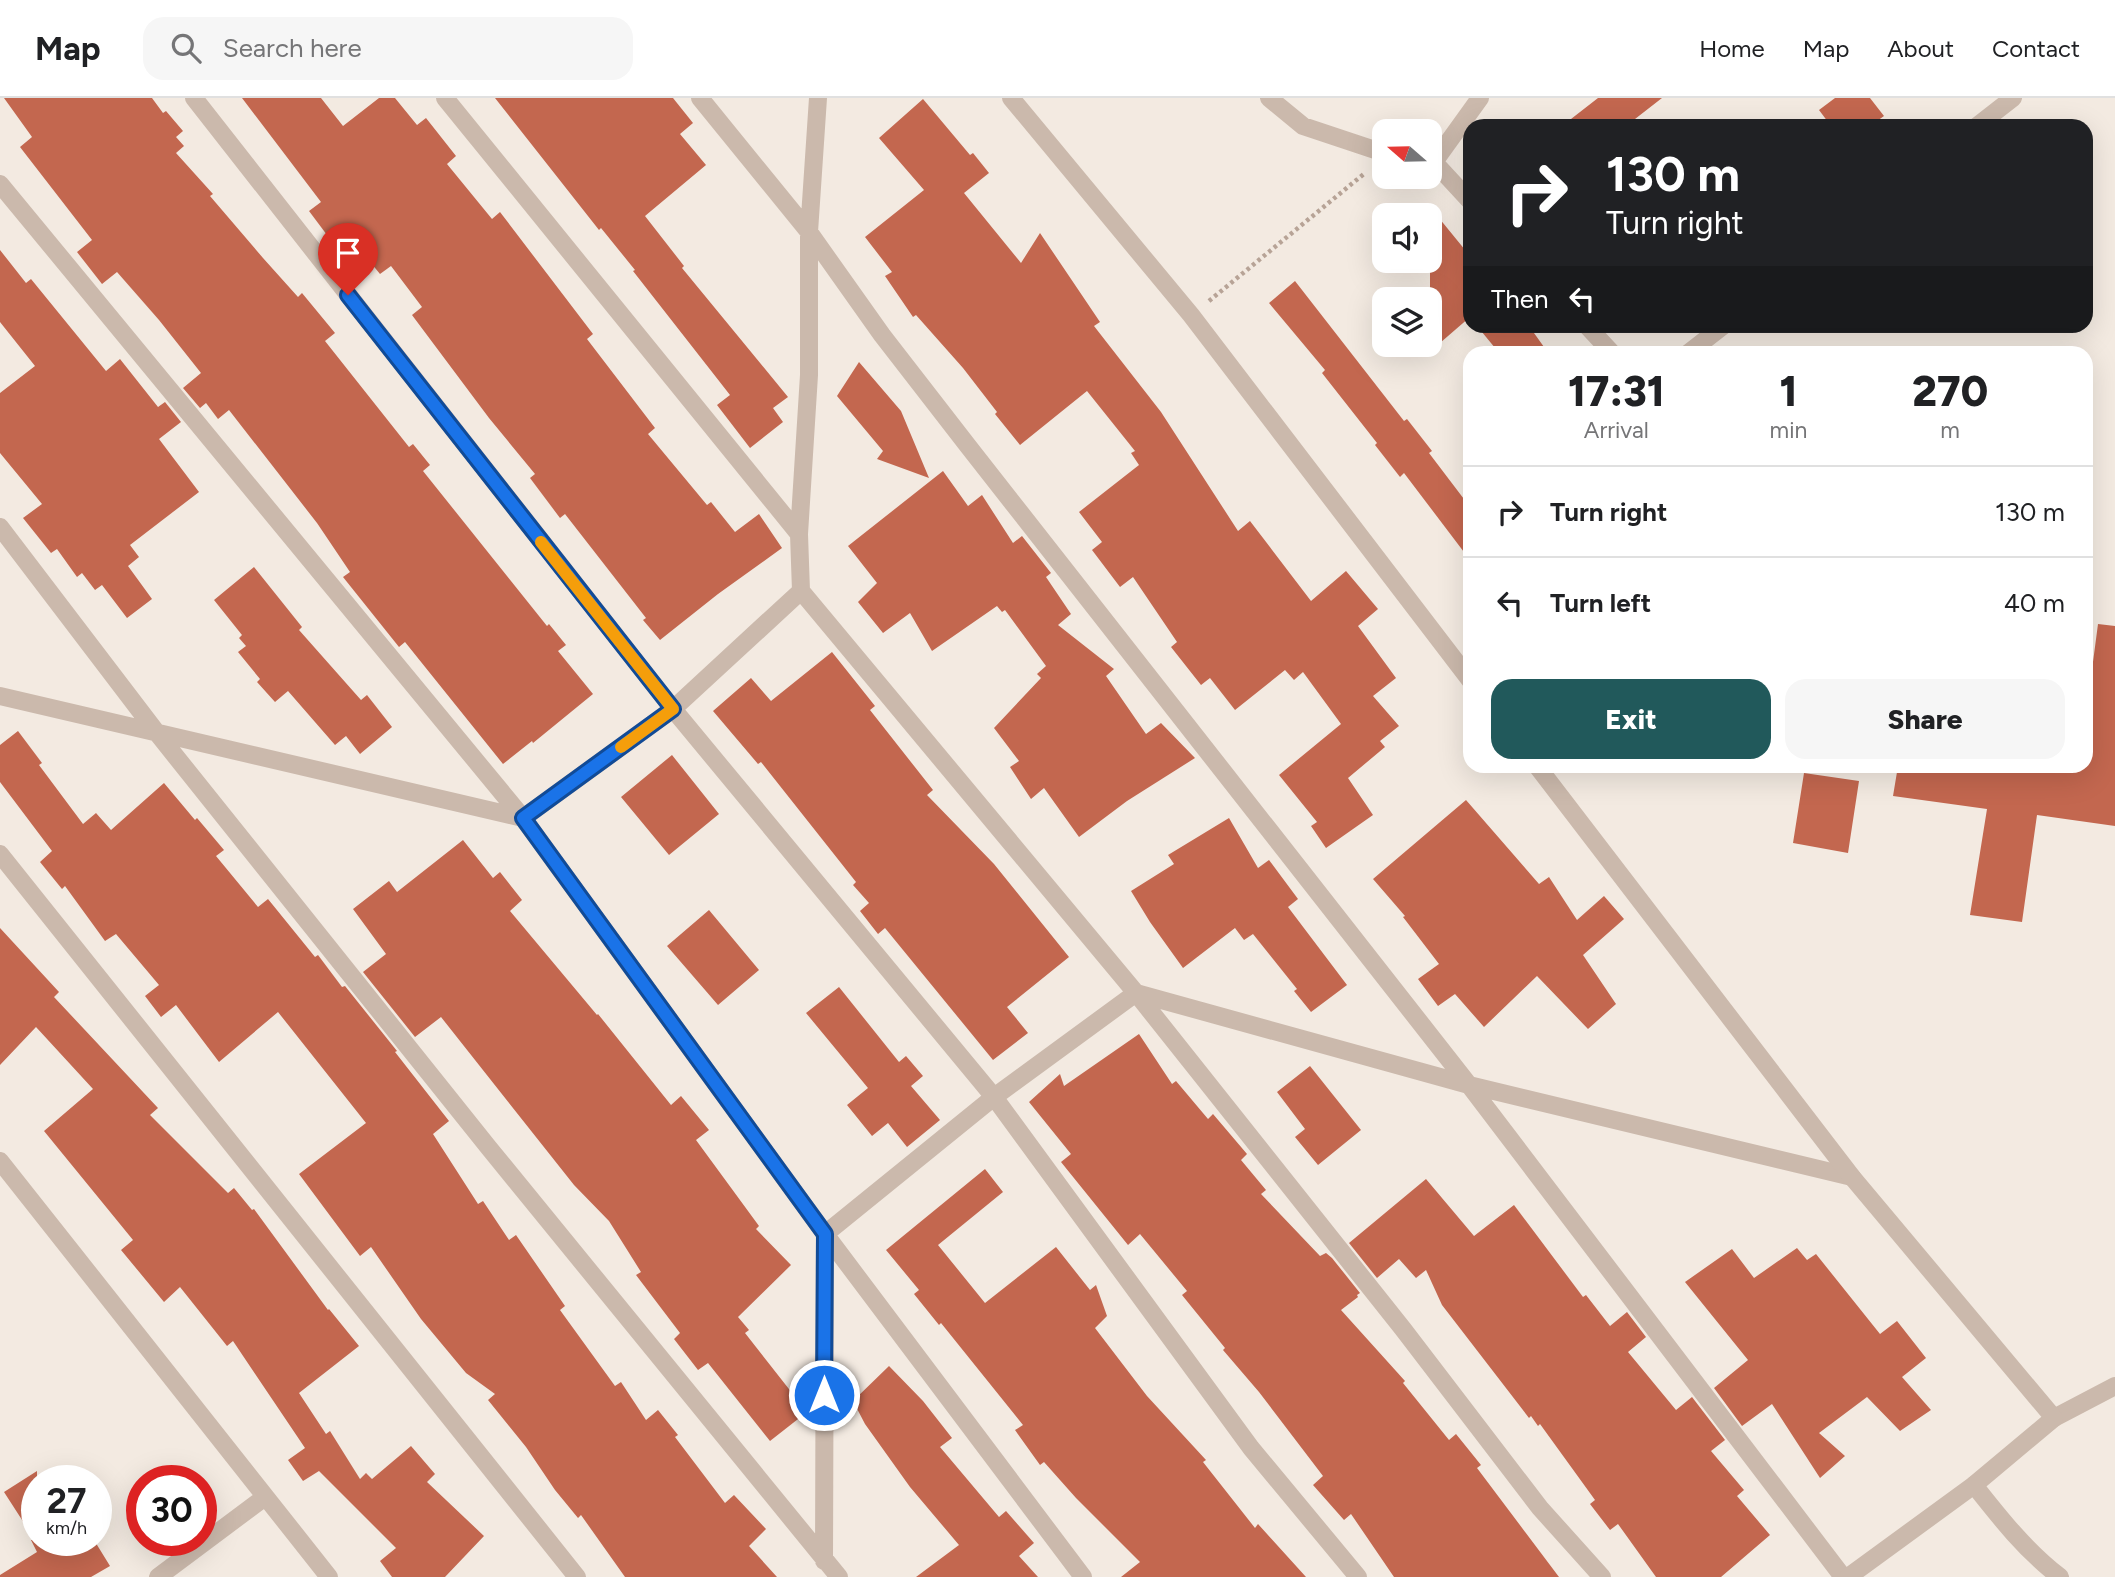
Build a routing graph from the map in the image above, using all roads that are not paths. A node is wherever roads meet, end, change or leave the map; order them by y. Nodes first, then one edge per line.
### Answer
1 (194, 98) edge
2 (445, 98) edge
3 (700, 98) edge
4 (818, 98) edge
5 (1011, 98) edge
6 (1269, 98) edge
7 (1480, 98) edge
8 (2013, 98) edge
9 (1464, 119) edge
10 (1986, 119) edge
11 (1463, 120) edge
12 (1442, 148) edge
13 (1372, 157) edge
14 (1442, 172) edge
15 (0, 184) edge
16 (1463, 194) edge
17 (809, 232) junction
18 (1594, 333) edge
19 (1714, 333) edge
20 (1606, 346) edge
21 (1697, 346) edge
22 (0, 527) edge
23 (799, 534) junction
24 (801, 590) junction
25 (1463, 671) edge
26 (0, 696) edge
27 (673, 709) junction
28 (157, 733) junction
29 (1542, 773) edge
30 (523, 818) junction
31 (0, 854) edge
32 (1136, 993) junction
33 (1469, 1084) junction
34 (994, 1097) junction
35 (0, 1161) edge
36 (1852, 1177) junction
37 (825, 1234) junction
38 (2115, 1387) edge
39 (2054, 1418) junction
40 (1974, 1485) junction
41 (265, 1497) junction
42 (824, 1557) junction
43 (158, 1577) edge
44 (329, 1577) edge
45 (577, 1577) edge
46 (825, 1577) edge
47 (839, 1577) edge
48 (1083, 1577) edge
49 (1358, 1577) edge
50 (1602, 1577) edge
51 (1845, 1577) edge
52 (2060, 1577) edge

1 - 27 street
2 - 23 street
3 - 17 street
4 - 17 street
5 - 25 street
6 - 13 street
7 - 9 street
8 - 10 street
11 - 12 street
14 - 16 street
15 - 30 street
17 - 23 street
17 - 33 street
18 - 20 street
19 - 21 street
22 - 28 street
23 - 24 street
24 - 27 street
24 - 32 street
26 - 28 street
27 - 30 street
27 - 34 street
28 - 30 street
28 - 42 street
29 - 36 street
30 - 37 street
31 - 45 street
32 - 33 street
32 - 34 street
32 - 50 street
33 - 36 street
33 - 51 street
34 - 37 street
34 - 49 street
35 - 41 street
36 - 39 street
37 - 42 street
37 - 48 street
38 - 39 street
39 - 40 street
40 - 51 street
40 - 52 street
41 - 43 street
41 - 44 street
42 - 46 street
42 - 47 street

